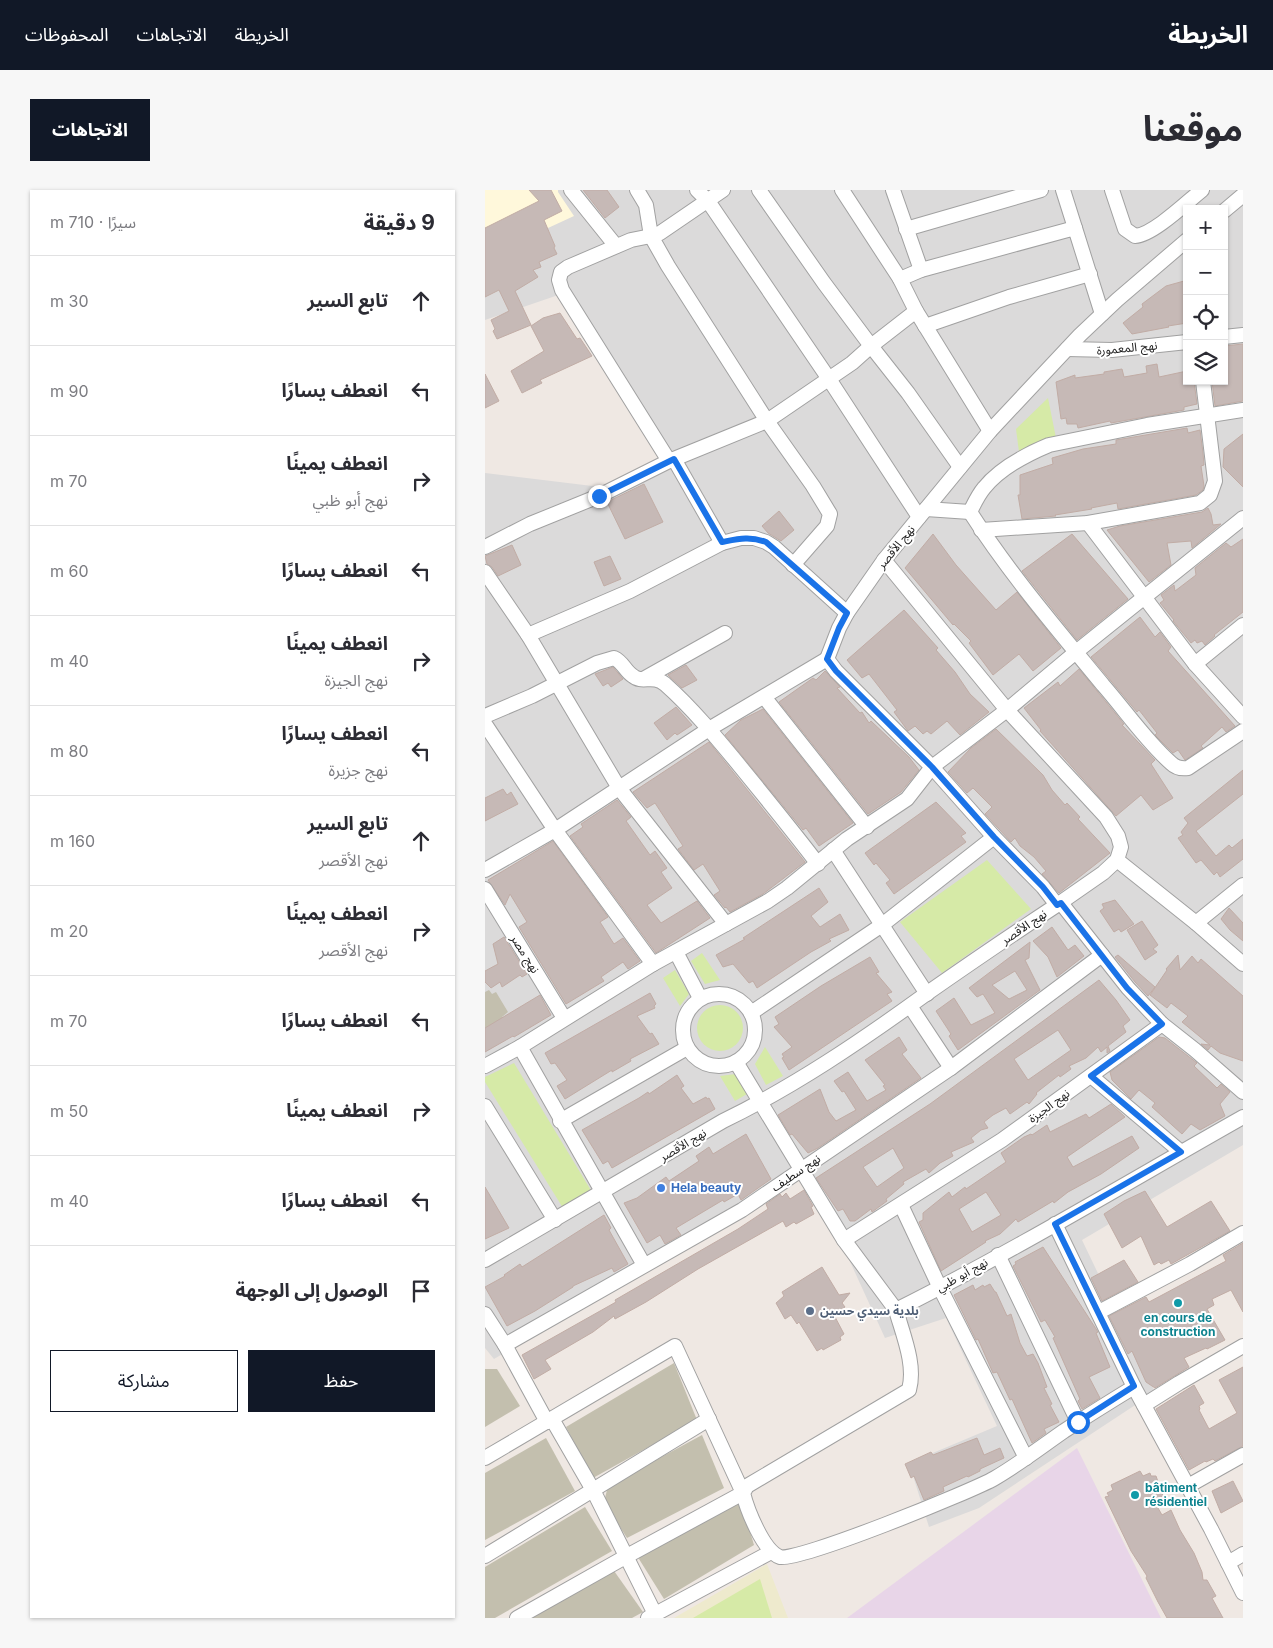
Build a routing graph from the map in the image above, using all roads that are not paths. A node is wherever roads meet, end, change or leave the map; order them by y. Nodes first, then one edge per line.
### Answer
1 (571, 190) edge
2 (637, 190) edge
3 (697, 190) edge
4 (723, 190) edge
5 (759, 190) edge
6 (842, 190) edge
7 (893, 190) edge
8 (1041, 190) edge
9 (1063, 190) edge
10 (1112, 190) edge
11 (1201, 190) edge
12 (1243, 196) edge
13 (707, 201) junction
14 (1228, 208) edge
15 (1075, 228) junction
16 (906, 229) junction
17 (651, 236) junction
18 (1183, 243) edge
19 (616, 246) junction
20 (921, 270) junction
21 (1090, 274) junction
22 (900, 279) junction
23 (916, 311) junction
24 (1102, 314) junction
25 (925, 326) junction
26 (1243, 335) edge
27 (1228, 337) edge
28 (1183, 342) edge
29 (871, 346) junction
30 (1067, 349) junction
31 (829, 379) junction
32 (1204, 385) edge
33 (1243, 410) edge
34 (1208, 416) junction
35 (767, 421) junction
36 (990, 431) junction
37 (671, 460) junction
38 (960, 467) junction
39 (970, 512) junction
40 (923, 513) junction
41 (1243, 518) edge
42 (1088, 523) junction
43 (981, 530) junction
44 (722, 542) junction
45 (485, 547) edge
46 (884, 560) junction
47 (793, 565) junction
48 (485, 572) edge
49 (1146, 597) junction
50 (847, 613) junction
51 (1243, 625) edge
52 (725, 633) dead end
53 (527, 635) junction
54 (1076, 652) junction
55 (827, 659) junction
56 (1195, 664) junction
57 (642, 679) junction
58 (556, 684) junction
59 (765, 698) junction
60 (1007, 710) junction
61 (485, 716) edge
62 (1243, 717) edge
63 (485, 724) edge
64 (709, 729) junction
65 (1243, 731) edge
66 (932, 767) junction
67 (619, 788) junction
68 (867, 827) junction
69 (555, 830) junction
70 (994, 837) junction
71 (833, 850) junction
72 (1117, 860) junction
73 (819, 864) junction
74 (485, 870) edge
75 (1243, 885) edge
76 (485, 889) edge
77 (1059, 904) junction
78 (1196, 923) junction
79 (726, 924) junction
80 (882, 925) junction
81 (676, 952) junction
82 (1102, 955) junction
83 (653, 964) junction
84 (1243, 964) edge
85 (927, 994) junction
86 (700, 998) junction
87 (910, 1006) junction
88 (751, 1013) junction
89 (565, 1018) junction
90 (1162, 1024) junction
91 (519, 1047) junction
92 (687, 1048) junction
93 (736, 1062) junction
94 (485, 1066) edge
95 (951, 1068) junction
96 (1091, 1076) junction
97 (1243, 1092) edge
98 (762, 1102) junction
99 (485, 1106) edge
100 (1243, 1117) edge
101 (560, 1121) junction
102 (1181, 1152) junction
103 (803, 1169) junction
104 (603, 1193) junction
105 (901, 1205) junction
106 (555, 1220) junction
107 (1055, 1224) junction
108 (1243, 1233) edge
109 (844, 1240) junction
110 (998, 1256) junction
111 (485, 1260) edge
112 (644, 1265) junction
113 (940, 1288) junction
114 (896, 1310) junction
115 (1099, 1312) junction
116 (485, 1314) edge
117 (505, 1345) junction
118 (1243, 1346) edge
119 (1134, 1386) junction
120 (1144, 1405) junction
121 (709, 1419) junction
122 (550, 1420) junction
123 (1078, 1422) junction
124 (1243, 1455) edge
125 (485, 1458) edge
126 (1025, 1458) junction
127 (1187, 1486) junction
128 (593, 1490) junction
129 (743, 1493) junction
130 (771, 1552) junction
131 (1243, 1554) edge
132 (485, 1556) edge
133 (627, 1556) junction
134 (1228, 1563) junction
135 (1243, 1593) edge
136 (652, 1616) edge
137 (517, 1618) edge

1 - 19 street
2 - 17 street
3 - 13 street
4 - 13 street
5 - 29 street
6 - 22 street
7 - 16 street
8 - 16 street
9 - 15 street
10 - 11 street
12 - 14 street
13 - 17 street
13 - 31 street
15 - 20 street
15 - 21 street
16 - 20 street
17 - 19 street
17 - 35 street
18 - 24 street, نهج الأقصر
19 - 37 street
20 - 22 street
21 - 24 street
21 - 25 street
22 - 23 street
23 - 25 street
23 - 29 street
24 - 30 street, نهج الأقصر
25 - 36 street
26 - 27 street
28 - 30 street, نهج المعمورة
29 - 31 street
29 - 38 street
30 - 36 street, نهج الأقصر
31 - 35 street
31 - 40 street
32 - 34 street
33 - 34 street
34 - 39 street
34 - 42 street
35 - 37 street
35 - 47 street
36 - 38 street, نهج الأقصر
37 - 44 street
37 - 45 street
38 - 40 street, نهج الأقصر
39 - 40 street
39 - 43 street
40 - 46 street, نهج الأقصر
41 - 49 street
42 - 43 street
42 - 49 street
43 - 54 street
44 - 47 street
44 - 53 street
46 - 50 street, نهج الأقصر
46 - 60 street
47 - 50 street
48 - 53 street
49 - 54 street
49 - 56 street
50 - 55 street, نهج الأقصر
51 - 56 street
52 - 57 street
53 - 58 street
54 - 60 street
54 - 65 street
55 - 59 street
55 - 66 street, نهج الأقصر
56 - 62 street
57 - 58 street
57 - 64 street
58 - 61 street
58 - 67 street
59 - 64 street
59 - 68 street
60 - 66 street
60 - 72 street
63 - 69 street
64 - 67 street
64 - 73 street
66 - 68 street
66 - 70 street, نهج الأقصر
67 - 69 street
67 - 79 street
68 - 71 street
69 - 74 street
69 - 83 street
70 - 77 street, نهج الأقصر
70 - 80 street
71 - 73 street
71 - 80 street
72 - 77 street
72 - 78 street
73 - 79 street
75 - 78 street
76 - 89 street, نهج مصر
77 - 82 street
77 - 85 street, نهج الأقصر
78 - 84 street
79 - 81 street
80 - 85 street
80 - 88 street
81 - 83 street
81 - 86 street
82 - 90 street
82 - 95 street, نهج سطيف
83 - 89 street
85 - 87 street, نهج الأقصر
86 - 88 street
86 - 92 street
87 - 95 street
87 - 98 street, نهج الأقصر
88 - 93 street
89 - 91 street
90 - 96 street, نهج الجيزة
90 - 97 street
91 - 94 street
91 - 101 street
92 - 93 street
92 - 101 street
93 - 98 street
95 - 103 street, نهج سطيف
96 - 102 street
96 - 105 street, نهج الجيزة
98 - 103 street
98 - 104 street, نهج الأقصر
99 - 106 street
100 - 102 street, نهج أبو ظبي
101 - 104 street
102 - 107 street, نهج أبو ظبي
103 - 109 street
103 - 112 street, نهج سطيف
104 - 106 street, نهج الأقصر
104 - 112 street
105 - 109 street, نهج الجيزة
105 - 113 street
106 - 111 street, نهج الأقصر
107 - 110 street, نهج أبو ظبي
107 - 115 street
108 - 115 street
109 - 114 street
110 - 113 street, نهج أبو ظبي
110 - 123 street
112 - 117 street, نهج سطيف
113 - 114 street, نهج أبو ظبي
113 - 126 street
114 - 129 street
115 - 119 street
116 - 117 street
117 - 122 street
118 - 120 street
119 - 120 street
119 - 123 street
120 - 127 street
121 - 122 street
121 - 128 street
121 - 129 street
122 - 125 street
122 - 128 street
123 - 126 street
124 - 127 street
126 - 130 street
127 - 134 street
128 - 132 street
128 - 133 street
129 - 130 street
129 - 133 street
130 - 136 street
131 - 134 street
133 - 136 street
133 - 137 street
134 - 135 street

